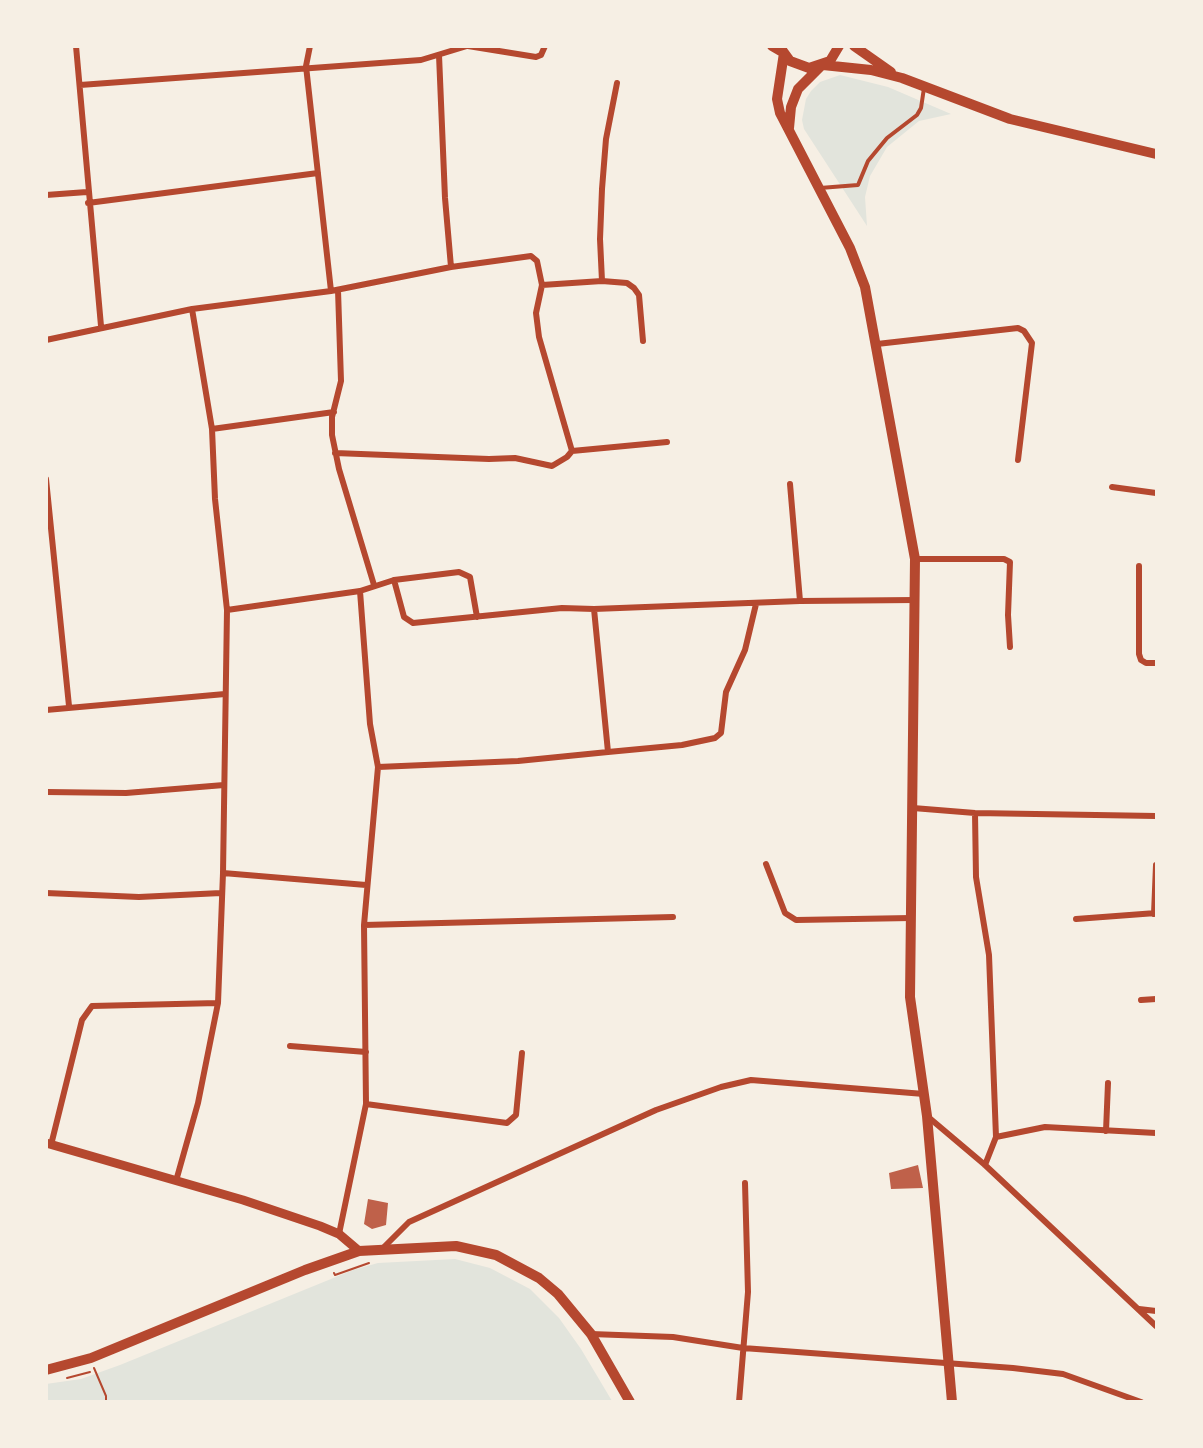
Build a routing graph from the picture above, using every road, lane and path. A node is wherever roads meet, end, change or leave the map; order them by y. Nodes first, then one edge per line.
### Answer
1 (76, 46) edge
2 (310, 46) edge
3 (467, 46) edge
4 (545, 46) edge
5 (772, 46) edge
6 (839, 46) edge
7 (854, 46) edge
8 (782, 50) edge
9 (439, 55) junction
10 (306, 66) junction
11 (821, 66) junction
12 (902, 78) junction
13 (617, 83) dead end
14 (80, 85) junction
15 (924, 87) junction
16 (789, 131) junction
17 (1156, 154) edge
18 (318, 173) junction
19 (819, 188) junction
20 (87, 192) junction
21 (46, 195) edge
22 (88, 203) junction
23 (451, 267) junction
24 (602, 281) junction
25 (542, 285) junction
26 (338, 290) junction
27 (331, 291) junction
28 (192, 309) junction
29 (101, 326) junction
30 (46, 340) edge
31 (643, 341) dead end
32 (877, 344) junction
33 (334, 412) junction
34 (212, 429) junction
35 (667, 442) dead end
36 (572, 451) junction
37 (335, 453) junction
38 (1018, 460) dead end
39 (46, 479) edge
40 (790, 484) dead end
41 (1112, 487) dead end
42 (1156, 494) edge
43 (915, 559) junction
44 (1139, 566) dead end
45 (394, 580) junction
46 (374, 585) junction
47 (360, 591) junction
48 (915, 600) junction
49 (800, 601) junction
50 (756, 604) junction
51 (594, 609) junction
52 (227, 610) junction
53 (477, 617) junction
54 (1010, 647) dead end
55 (1156, 663) edge
56 (225, 694) junction
57 (69, 706) junction
58 (46, 710) edge
59 (608, 752) junction
60 (378, 767) junction
61 (224, 785) junction
62 (46, 792) edge
63 (913, 808) junction
64 (975, 813) junction
65 (1156, 816) edge
66 (766, 864) dead end
67 (1156, 866) edge
68 (223, 873) junction
69 (366, 885) junction
70 (46, 893) edge
71 (221, 893) junction
72 (1155, 914) edge
73 (673, 917) dead end
74 (911, 918) junction
75 (1076, 920) dead end
76 (364, 925) junction
77 (1156, 999) edge
78 (1142, 1000) dead end
79 (218, 1003) junction
80 (290, 1046) dead end
81 (366, 1052) junction
82 (522, 1053) dead end
83 (1108, 1083) dead end
84 (925, 1094) junction
85 (366, 1104) junction
86 (927, 1116) junction
87 (1106, 1131) junction
88 (1156, 1133) edge
89 (996, 1137) junction
90 (49, 1144) edge
91 (985, 1165) junction
92 (176, 1181) junction
93 (745, 1183) dead end
94 (339, 1234) junction
95 (383, 1248) junction
96 (359, 1251) junction
97 (377, 1261) dead end
98 (333, 1272) dead end
99 (1138, 1309) junction
100 (1156, 1311) edge
101 (1156, 1326) edge
102 (591, 1334) junction
103 (743, 1348) junction
104 (91, 1358) junction
105 (950, 1364) junction
106 (46, 1370) edge
107 (95, 1370) junction
108 (57, 1380) dead end
109 (106, 1401) edge
110 (630, 1401) edge
111 (739, 1401) edge
112 (952, 1401) edge
113 (1141, 1401) edge

1 - 14 street
2 - 10 street
3 - 4 street
3 - 9 street
5 - 8 main road
6 - 11 main road
7 - 12 main road
8 - 11 main road
8 - 16 main road
9 - 10 street
9 - 23 street
10 - 14 street
10 - 18 street
11 - 12 main road
11 - 16 main road
12 - 15 main road
13 - 24 street
14 - 20 street
15 - 17 main road
15 - 19 lane
16 - 19 main road
18 - 22 street
18 - 27 street
19 - 32 main road
20 - 21 street
20 - 22 street
22 - 29 street
23 - 25 street
23 - 26 street
24 - 25 street
24 - 31 street
25 - 36 street
26 - 27 street
26 - 33 street
27 - 28 street
28 - 29 street
28 - 34 street
29 - 30 street
32 - 38 street
32 - 43 main road
33 - 34 street
33 - 37 street
34 - 52 street
35 - 36 street
36 - 37 street
37 - 46 street
39 - 57 street
40 - 49 street
41 - 42 street
43 - 48 main road
43 - 54 street
44 - 55 street
45 - 46 street
45 - 53 street
45 - 53 street
46 - 47 street
47 - 52 street
47 - 60 street
48 - 49 street
48 - 63 main road
49 - 50 street
50 - 51 street
50 - 59 street
51 - 53 street
51 - 59 street
52 - 56 street
56 - 57 street
56 - 61 street
57 - 58 street
59 - 60 street
60 - 69 street
61 - 62 street
61 - 68 street
63 - 64 street
63 - 74 main road
64 - 65 street
64 - 89 street
66 - 74 street
67 - 72 street
68 - 69 street
68 - 71 street
69 - 76 street
70 - 71 street
71 - 79 street
72 - 75 street
73 - 76 street
74 - 84 main road
76 - 81 street
77 - 78 street
79 - 90 street
79 - 92 street
80 - 81 street
81 - 85 street
82 - 85 street
83 - 87 street
84 - 86 main road
84 - 95 street
85 - 94 street
86 - 91 street
86 - 105 main road
87 - 88 street
87 - 89 street
89 - 91 street
90 - 92 street
91 - 99 street
92 - 94 street
93 - 103 street
94 - 96 street
95 - 96 main road
95 - 102 main road
96 - 104 main road
97 - 98 path
99 - 100 street
99 - 101 street
102 - 103 street
102 - 110 main road
103 - 105 street
103 - 111 street
104 - 106 main road
104 - 107 path
105 - 112 main road
105 - 113 street
107 - 108 path
107 - 109 path

